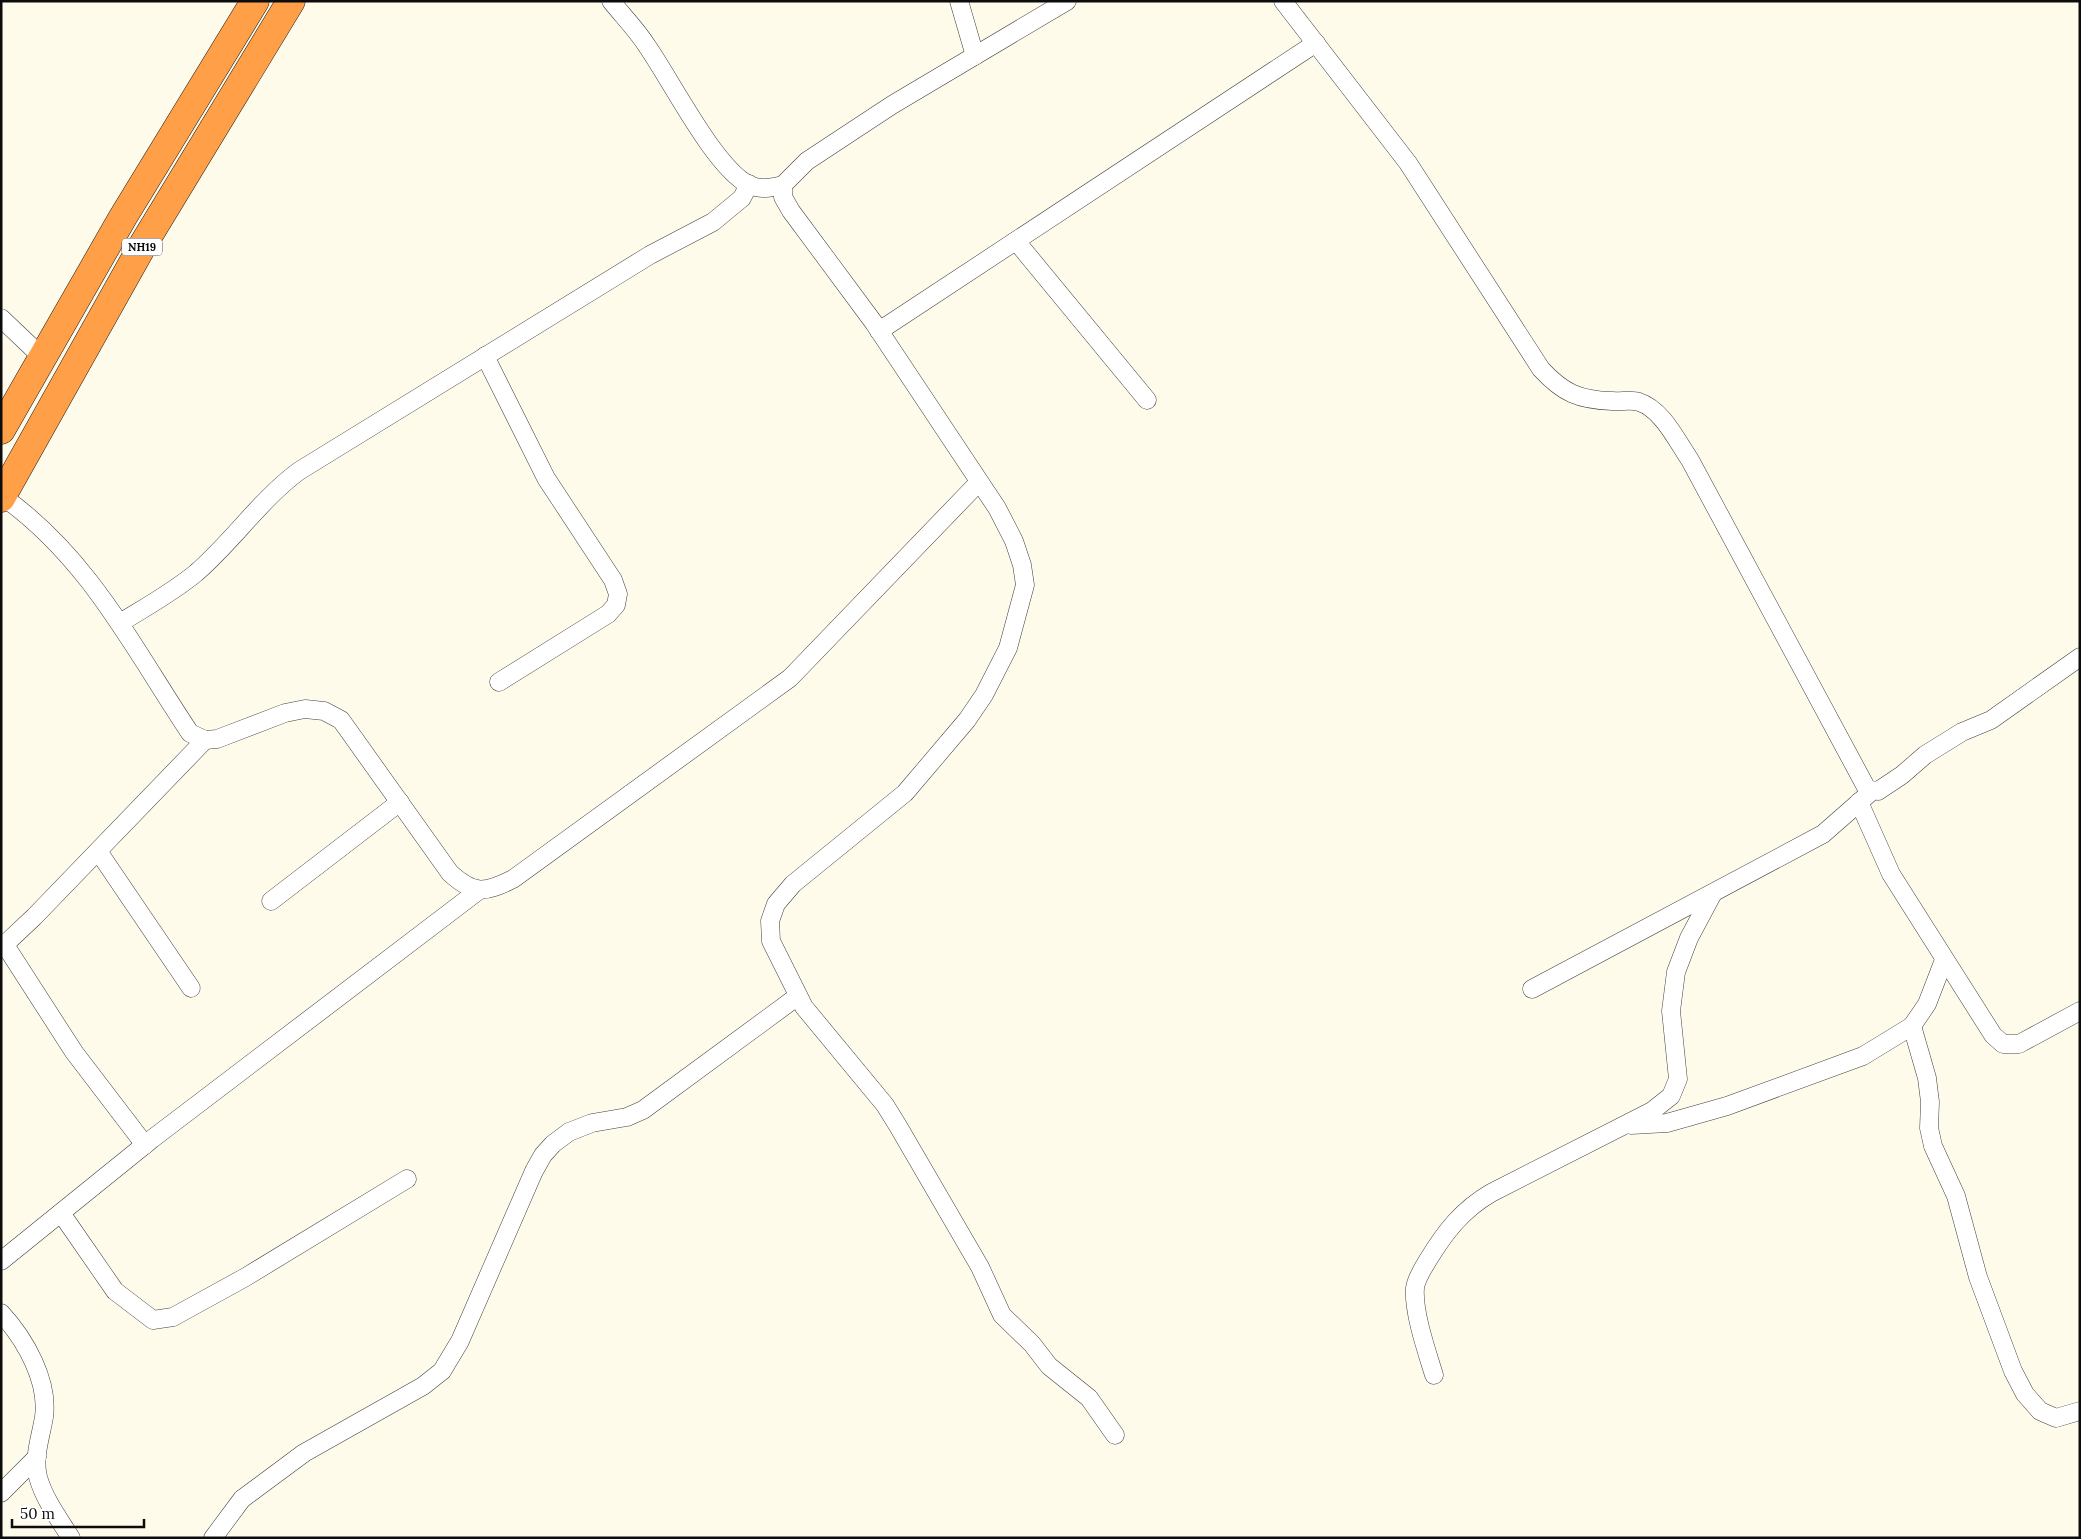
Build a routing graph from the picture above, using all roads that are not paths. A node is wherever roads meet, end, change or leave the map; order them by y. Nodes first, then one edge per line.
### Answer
1 (255, 1) edge
2 (291, 1) edge
3 (611, 1) edge
4 (960, 1) edge
5 (1067, 1) edge
6 (1283, 1) edge
7 (1316, 44) junction
8 (975, 56) junction
9 (749, 184) junction
10 (783, 185) junction
11 (1016, 241) junction
12 (1, 318) edge
13 (879, 331) junction
14 (485, 356) junction
15 (42, 357) junction
16 (1148, 400) dead end
17 (1, 430) edge
18 (979, 482) junction
19 (2, 497) edge
20 (120, 623) junction
21 (2080, 657) edge
22 (499, 682) dead end
23 (205, 740) junction
24 (1866, 797) junction
25 (400, 802) junction
26 (98, 851) junction
27 (478, 891) junction
28 (1713, 893) junction
29 (271, 901) dead end
30 (3, 946) edge
31 (1944, 960) junction
32 (191, 988) dead end
33 (1532, 989) dead end
34 (798, 996) junction
35 (2080, 1011) edge
36 (1912, 1026) junction
37 (1621, 1126) junction
38 (145, 1145) junction
39 (407, 1179) dead end
40 (61, 1213) junction
41 (1, 1261) edge
42 (1, 1313) edge
43 (1434, 1375) dead end
44 (2080, 1411) edge
45 (1115, 1435) dead end
46 (37, 1457) junction
47 (1, 1493) edge
48 (71, 1538) edge
49 (213, 1538) edge

1 - 15 highway, NH19
2 - 19 highway, NH19
3 - 9 street
4 - 8 street
5 - 8 street
6 - 7 street
7 - 11 street
7 - 24 street
8 - 10 street
9 - 10 street
9 - 14 street
10 - 13 street
11 - 13 street
11 - 16 street
12 - 15 street
13 - 18 street
14 - 20 street
14 - 22 street
15 - 17 highway, NH19
18 - 27 street
18 - 34 street
19 - 20 street
20 - 23 street
21 - 24 street
23 - 25 street
23 - 26 street
24 - 28 street
24 - 31 street
25 - 27 street
25 - 29 street
26 - 30 street
26 - 32 street
27 - 38 street
28 - 33 street
28 - 37 street
30 - 38 street
31 - 35 street
31 - 36 street
34 - 45 street
34 - 49 street
36 - 37 street
36 - 44 street
37 - 43 street
38 - 40 street
39 - 40 street
40 - 41 street
42 - 46 street
46 - 47 street
46 - 48 street

